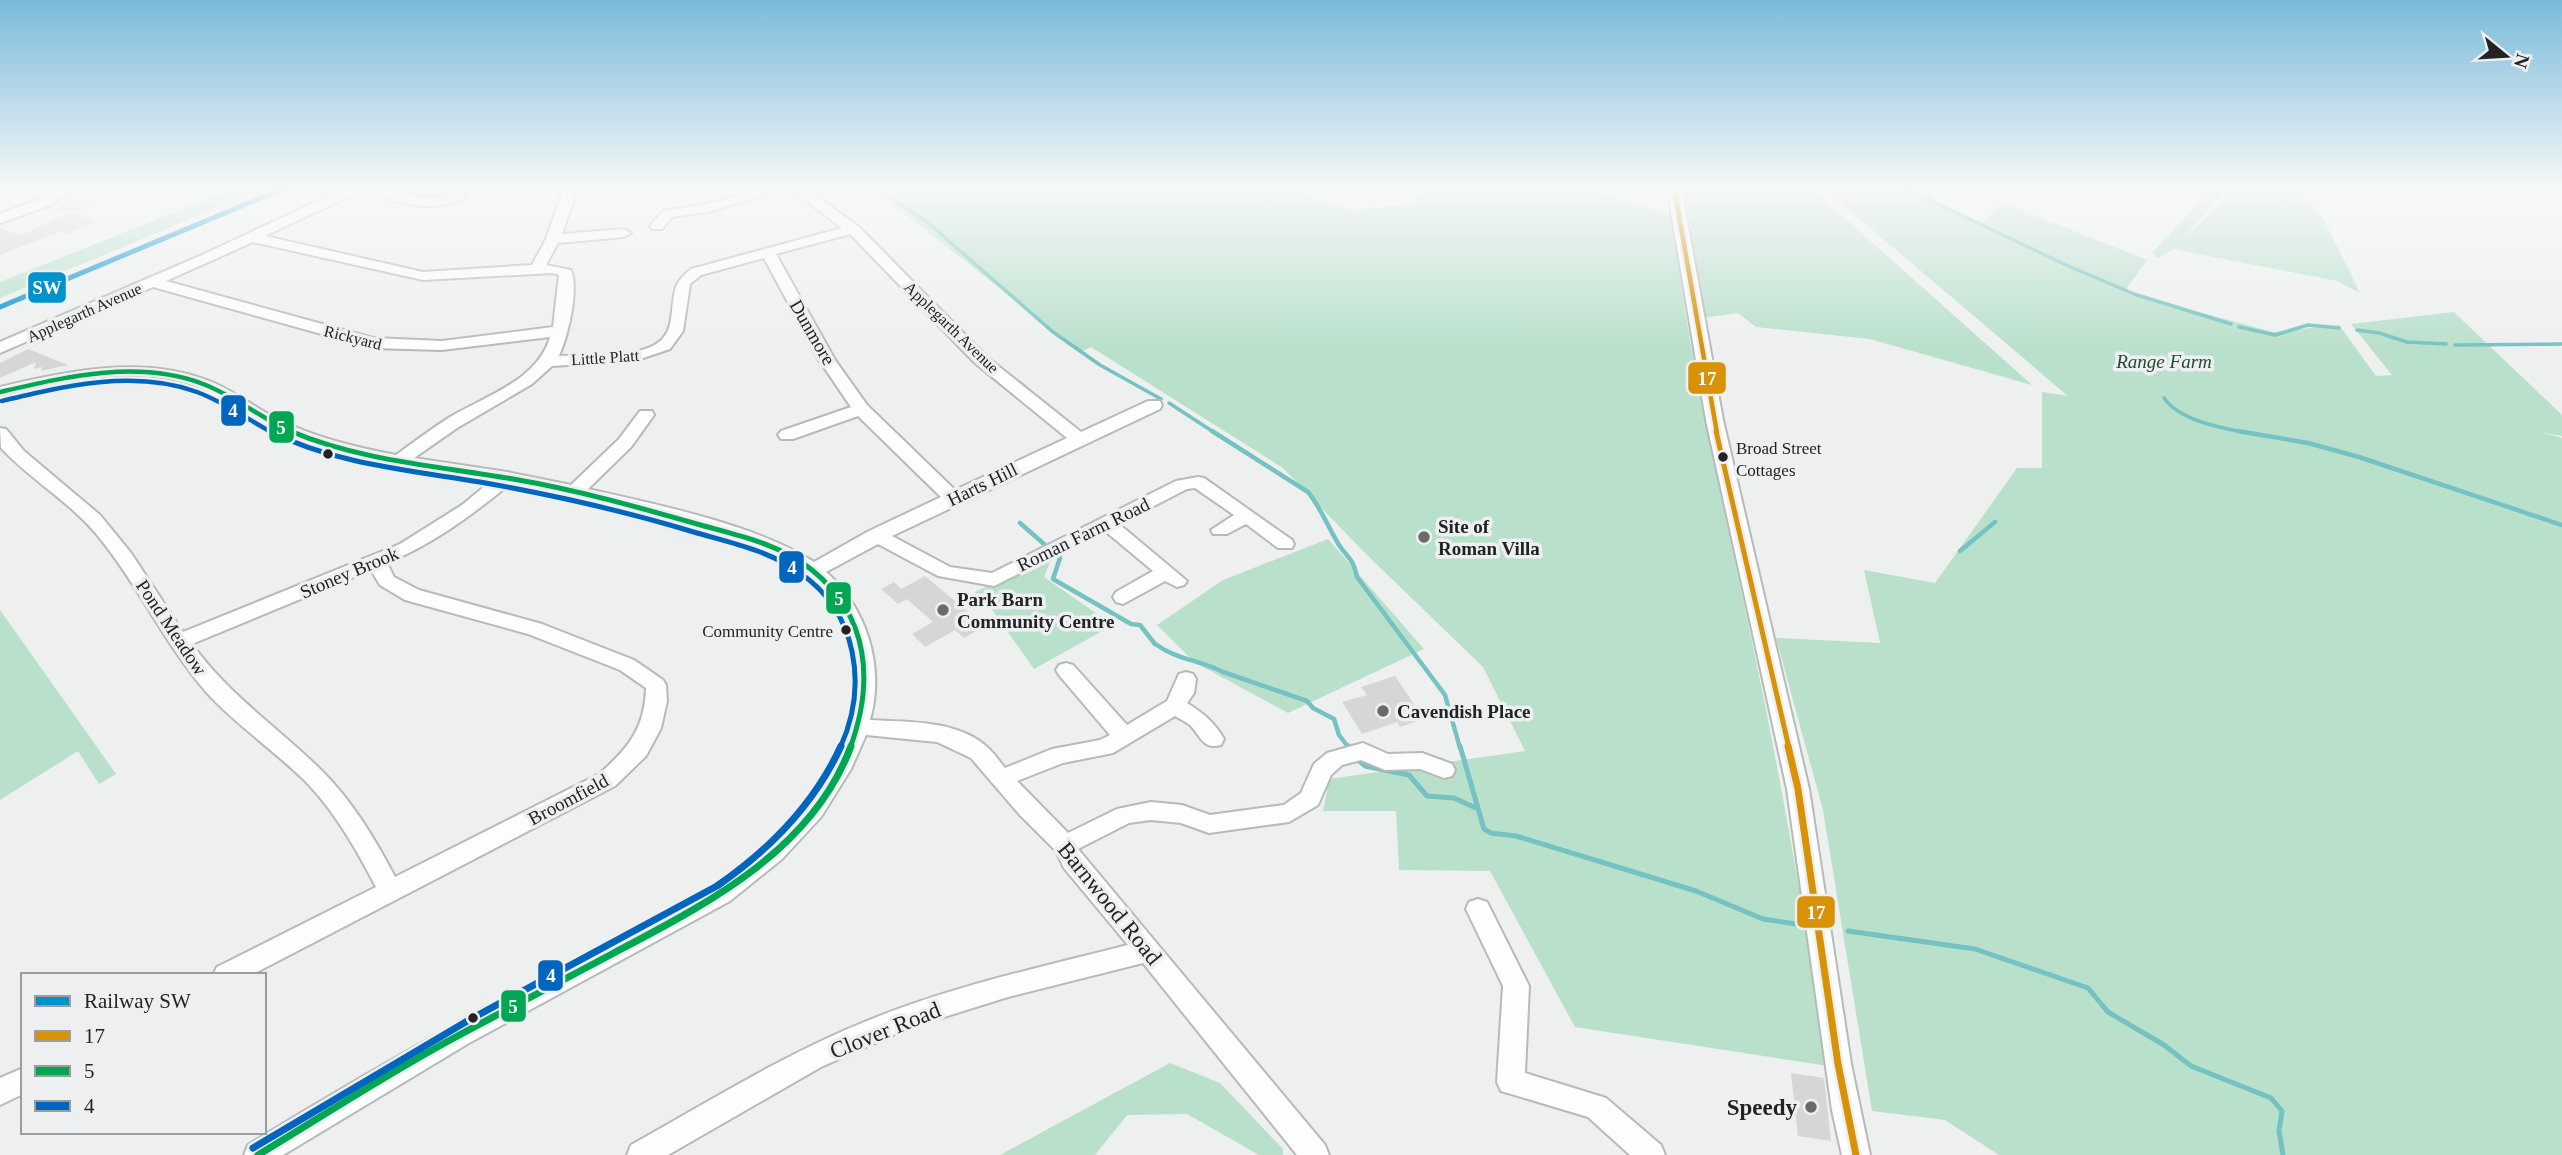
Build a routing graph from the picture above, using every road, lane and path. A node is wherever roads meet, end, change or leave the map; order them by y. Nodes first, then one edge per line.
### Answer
1 (242, 241) edge
2 (268, 241) edge
3 (552, 241) edge
4 (811, 241) edge
5 (865, 241) edge
6 (1683, 241) edge
7 (768, 253) junction
8 (537, 269) junction
9 (152, 282) junction
10 (559, 331) junction
11 (0, 348) edge
12 (548, 361) junction
13 (0, 392) edge
14 (1154, 405) dead end
15 (862, 409) junction
16 (647, 415) dead end
17 (0, 433) edge
18 (784, 437) dead end
19 (1080, 440) junction
20 (398, 461) junction
21 (506, 477) junction
22 (576, 490) junction
23 (952, 498) junction
24 (1247, 516) junction
25 (1106, 523) junction
26 (1220, 530) dead end
27 (876, 535) junction
28 (1285, 544) dead end
29 (377, 562) junction
30 (813, 571) junction
31 (1122, 597) dead end
32 (178, 642) junction
33 (1066, 670) dead end
34 (1186, 679) dead end
35 (1175, 706) junction
36 (858, 727) junction
37 (1125, 737) junction
38 (1213, 738) dead end
39 (1444, 770) dead end
40 (1002, 778) junction
41 (1065, 845) junction
42 (390, 890) junction
43 (1478, 909) dead end
44 (1148, 951) junction
45 (230, 973) edge
46 (21, 1081) edge
47 (0, 1093) edge
48 (258, 1155) edge
49 (641, 1155) edge
50 (1315, 1155) edge
51 (1651, 1155) edge
52 (1856, 1155) edge

1 - 9 street, Applegarth Avenue
2 - 8 street
3 - 8 street
4 - 7 street, Little Platt
5 - 19 street, Applegarth Avenue
6 - 52 street
7 - 12 street, Little Platt
7 - 15 street, Dunmore
8 - 10 street
9 - 10 street, Rickyard
9 - 11 street, Applegarth Avenue
10 - 12 street
12 - 20 street
13 - 20 street
14 - 19 street, Harts Hill
15 - 18 street
15 - 23 street, Dunmore
16 - 22 street
17 - 32 street, Pond Meadow
19 - 23 street, Harts Hill
20 - 21 street
21 - 22 street
21 - 29 street, Stoney Brook
22 - 30 street
23 - 27 street, Harts Hill
24 - 25 street, Roman Farm Road
24 - 26 street
24 - 28 street, Roman Farm Road
25 - 27 street, Roman Farm Road
25 - 31 street
27 - 30 street, Harts Hill
29 - 32 street, Stoney Brook
29 - 42 street, Broomfield
30 - 36 street
32 - 42 street, Pond Meadow
33 - 37 street
34 - 35 street
35 - 37 street
35 - 38 street
36 - 40 street, Barnwood Road
36 - 48 street
37 - 40 street
39 - 41 street
40 - 41 street, Barnwood Road
41 - 44 street, Barnwood Road
42 - 45 street, Broomfield
43 - 51 street
44 - 49 street, Clover Road
44 - 50 street, Barnwood Road
46 - 47 street

